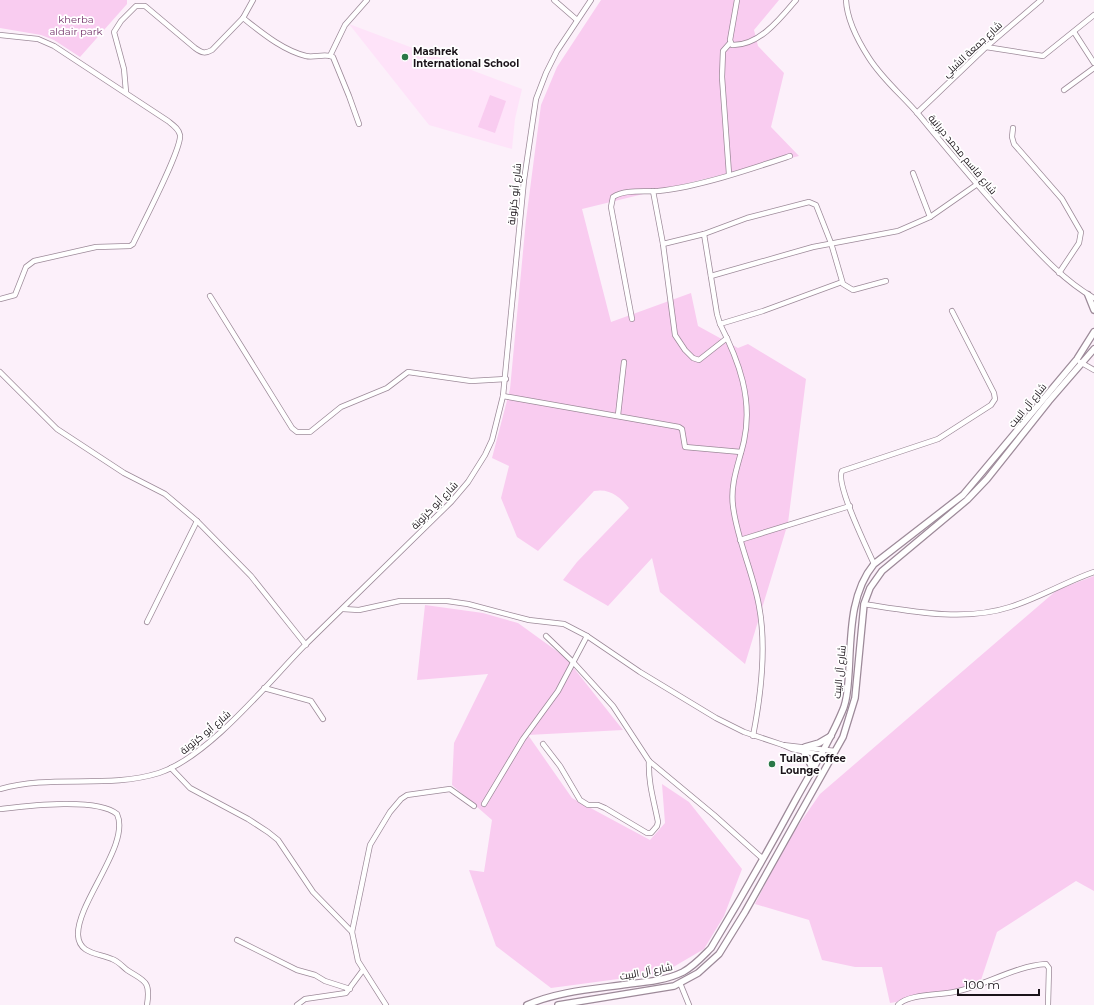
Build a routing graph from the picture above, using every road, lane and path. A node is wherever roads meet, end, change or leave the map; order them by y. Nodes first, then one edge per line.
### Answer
1 (253, 0) edge
2 (367, 0) edge
3 (554, 0) edge
4 (591, 0) edge
5 (737, 0) edge
6 (796, 0) edge
7 (846, 0) edge
8 (1041, 0) edge
9 (1094, 15) edge
10 (243, 18) junction
11 (577, 20) junction
12 (1074, 32) junction
13 (0, 36) edge
14 (730, 43) junction
15 (986, 47) junction
16 (330, 56) junction
17 (1094, 62) edge
18 (1094, 68) edge
19 (1064, 90) dead end
20 (126, 92) junction
21 (917, 113) junction
22 (359, 124) dead end
23 (1014, 128) dead end
24 (790, 156) dead end
25 (914, 173) dead end
26 (729, 174) junction
27 (976, 185) junction
28 (653, 191) junction
29 (930, 217) junction
30 (704, 234) junction
31 (832, 243) junction
32 (663, 244) junction
33 (1059, 273) junction
34 (711, 276) junction
35 (886, 280) dead end
36 (842, 282) junction
37 (210, 296) dead end
38 (1092, 296) edge
39 (0, 299) edge
40 (1094, 310) edge
41 (952, 311) dead end
42 (632, 319) dead end
43 (720, 324) junction
44 (1094, 332) edge
45 (727, 338) junction
46 (1094, 349) edge
47 (1077, 359) junction
48 (624, 362) dead end
49 (1083, 364) junction
50 (1094, 370) edge
51 (0, 372) edge
52 (506, 379) junction
53 (503, 396) junction
54 (618, 415) junction
55 (741, 452) junction
56 (850, 506) junction
57 (197, 521) junction
58 (740, 540) junction
59 (874, 564) junction
60 (1094, 572) edge
61 (864, 604) junction
62 (343, 609) junction
63 (147, 622) dead end
64 (546, 636) dead end
65 (587, 636) junction
66 (306, 645) junction
67 (573, 662) junction
68 (264, 688) junction
69 (323, 719) dead end
70 (753, 736) junction
71 (831, 736) junction
72 (543, 744) dead end
73 (804, 749) junction
74 (835, 751) junction
75 (823, 752) junction
76 (832, 757) junction
77 (649, 761) junction
78 (171, 768) junction
79 (813, 769) junction
80 (0, 789) edge
81 (484, 804) dead end
82 (474, 806) dead end
83 (0, 809) edge
84 (764, 859) junction
85 (352, 932) junction
86 (237, 940) dead end
87 (363, 970) junction
88 (680, 984) junction
89 (350, 989) junction
90 (147, 1005) edge
91 (297, 1005) edge
92 (386, 1005) edge
93 (527, 1005) edge
94 (558, 1005) edge
95 (689, 1005) edge
96 (898, 1005) edge
97 (1048, 1005) edge

1 - 10 street
2 - 16 street
3 - 11 street
4 - 11 street, شارع أبو كرتونة
5 - 14 street
6 - 14 street
7 - 21 street, شارع قاسم محمد ديرانية
8 - 15 street, شارع جمعة الشبلي
9 - 12 street
10 - 16 street
10 - 20 street
11 - 52 street, شارع أبو كرتونة
12 - 15 street
12 - 17 street
13 - 20 street
14 - 26 street
15 - 21 street, شارع جمعة الشبلي
16 - 22 street
18 - 19 street
20 - 39 street
21 - 27 street, شارع قاسم محمد ديرانية
23 - 33 street
24 - 26 street
25 - 29 street
26 - 28 street
27 - 29 street
27 - 33 street, شارع قاسم محمد ديرانية
28 - 32 street
28 - 42 street
29 - 31 street
30 - 31 street
30 - 32 street
30 - 34 street
31 - 34 street
31 - 36 street
32 - 45 street
33 - 38 street, شارع قاسم محمد ديرانية
34 - 43 street
35 - 36 street
36 - 43 street
37 - 52 street
38 - 40 street
41 - 56 street
43 - 45 street
44 - 47 street, شارع آل البيت
45 - 55 street
46 - 49 street, شارع آل البيت
47 - 49 street
47 - 59 street, شارع آل البيت
48 - 54 street
49 - 50 street
49 - 61 street, شارع آل البيت
51 - 57 street
52 - 53 street, شارع أبو كرتونة
53 - 54 street
53 - 62 street, شارع أبو كرتونة
54 - 55 street
55 - 58 street
56 - 58 street
56 - 59 street
57 - 63 street
57 - 66 street
58 - 70 street
59 - 71 street, شارع آل البيت
60 - 61 street
61 - 74 street, شارع آل البيت
62 - 65 street
62 - 66 street, شارع أبو كرتونة
64 - 67 street
65 - 67 street
65 - 70 street
66 - 68 street, شارع أبو كرتونة
67 - 77 street
67 - 81 street
68 - 69 street
68 - 78 street, شارع أبو كرتونة
70 - 73 street
71 - 73 street
71 - 75 street, شارع آل البيت
72 - 77 street
73 - 75 street
73 - 79 street
74 - 75 street
74 - 76 street, شارع آل البيت
75 - 76 street
75 - 79 street, شارع آل البيت
76 - 88 street, شارع آل البيت
77 - 84 street
78 - 80 street, شارع أبو كرتونة
78 - 85 street
79 - 84 street, شارع آل البيت
82 - 85 street
83 - 90 street
84 - 93 street, شارع آل البيت
85 - 87 street
86 - 89 street
87 - 89 street
87 - 92 street
88 - 94 street, شارع آل البيت
88 - 95 street
89 - 91 street
96 - 97 street

